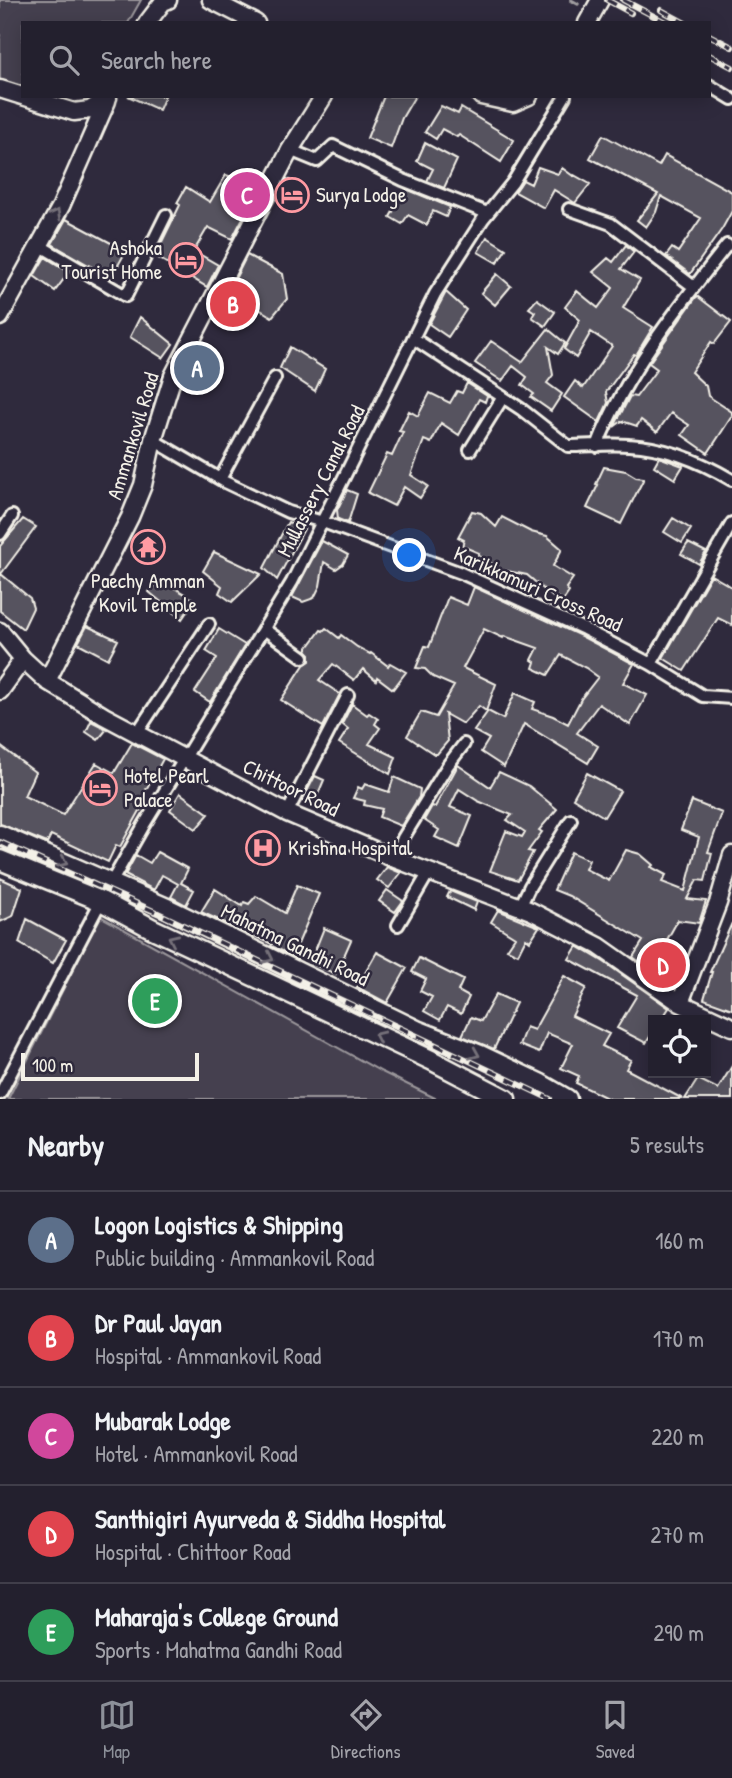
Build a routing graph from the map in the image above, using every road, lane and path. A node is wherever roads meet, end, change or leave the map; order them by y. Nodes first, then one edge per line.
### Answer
1 (168, 0) edge
2 (211, 0) edge
3 (600, 0) edge
4 (149, 21) edge
5 (250, 21) edge
6 (588, 21) edge
7 (711, 86) edge
8 (0, 89) edge
9 (21, 96) edge
10 (29, 98) edge
11 (323, 98) edge
12 (490, 98) edge
13 (524, 98) edge
14 (564, 98) edge
15 (108, 99) edge
16 (732, 99) edge
17 (290, 150) junction
18 (569, 209) dead end
19 (487, 214) junction
20 (166, 215) dead end
21 (39, 245) junction
22 (727, 245) dead end
23 (694, 287) junction
24 (0, 317) edge
25 (413, 338) junction
26 (275, 379) dead end
27 (503, 397) junction
28 (153, 440) junction
29 (597, 446) junction
30 (470, 450) dead end
31 (220, 479) junction
32 (732, 480) edge
33 (12, 516) dead end
34 (324, 522) junction
35 (732, 523) edge
36 (0, 534) edge
37 (209, 624) dead end
38 (264, 629) junction
39 (0, 631) edge
40 (303, 657) dead end
41 (23, 659) junction
42 (651, 664) junction
43 (47, 681) junction
44 (0, 691) edge
45 (348, 695) dead end
46 (732, 698) edge
47 (137, 733) junction
48 (464, 744) dead end
49 (185, 759) junction
50 (287, 813) junction
51 (571, 820) dead end
52 (0, 835) edge
53 (732, 855) edge
54 (395, 859) junction
55 (0, 860) edge
56 (429, 872) junction
57 (111, 883) junction
58 (101, 901) junction
59 (520, 907) junction
60 (398, 925) dead end
61 (221, 935) junction
62 (208, 955) junction
63 (680, 1003) junction
64 (732, 1027) edge
65 (0, 1094) edge
66 (506, 1099) edge
67 (567, 1099) edge

1 - 4 main road
2 - 5 main road
3 - 6 main road
7 - 16 street
8 - 9 main road
10 - 15 main road
11 - 17 main road, Ammankovil Road
12 - 13 main road
14 - 19 street, Mullassery Canal Road
21 -> 15 main road
17 - 19 street
17 - 28 main road, Ammankovil Road
18 - 23 street
19 - 25 street, Mullassery Canal Road
20 - 21 street
21 - 24 main road
22 - 23 street
23 - 29 street
25 - 27 street
25 - 34 street, Mullassery Canal Road
26 - 31 street
27 - 29 street
27 - 30 street
28 - 31 street, Karikkamuri Cross Road
28 - 43 main road, Ammankovil Road
29 - 32 street
31 - 34 street, Karikkamuri Cross Road
33 - 36 street
34 - 38 street, Mullassery Canal Road
34 - 42 street, Karikkamuri Cross Road
35 - 42 street
37 - 47 street
38 - 40 street
38 - 49 street, Mullassery Canal Road
39 - 41 main road, Chittoor Road
41 - 43 main road, Chittoor Road
41 - 44 main road
42 - 46 street, Karikkamuri Cross Road
43 - 47 main road, Chittoor Road
45 - 50 street
47 - 49 main road, Chittoor Road
48 - 54 street
49 - 50 main road, Chittoor Road
49 - 57 street, Mullassery Canal Road
50 - 54 main road, Chittoor Road
51 - 59 street
52 -> 57 main road, Mahatma Gandhi Road
53 - 63 main road
54 - 56 main road, Chittoor Road
55 - 58 main road
56 - 59 main road, Chittoor Road
56 - 60 street
57 - 61 main road, Mahatma Gandhi Road
62 -> 58 main road
58 - 65 street
59 - 63 main road, Chittoor Road
61 - 62 main road
61 -> 67 main road, Mahatma Gandhi Road
66 -> 62 main road
63 - 64 main road, Chittoor Road

